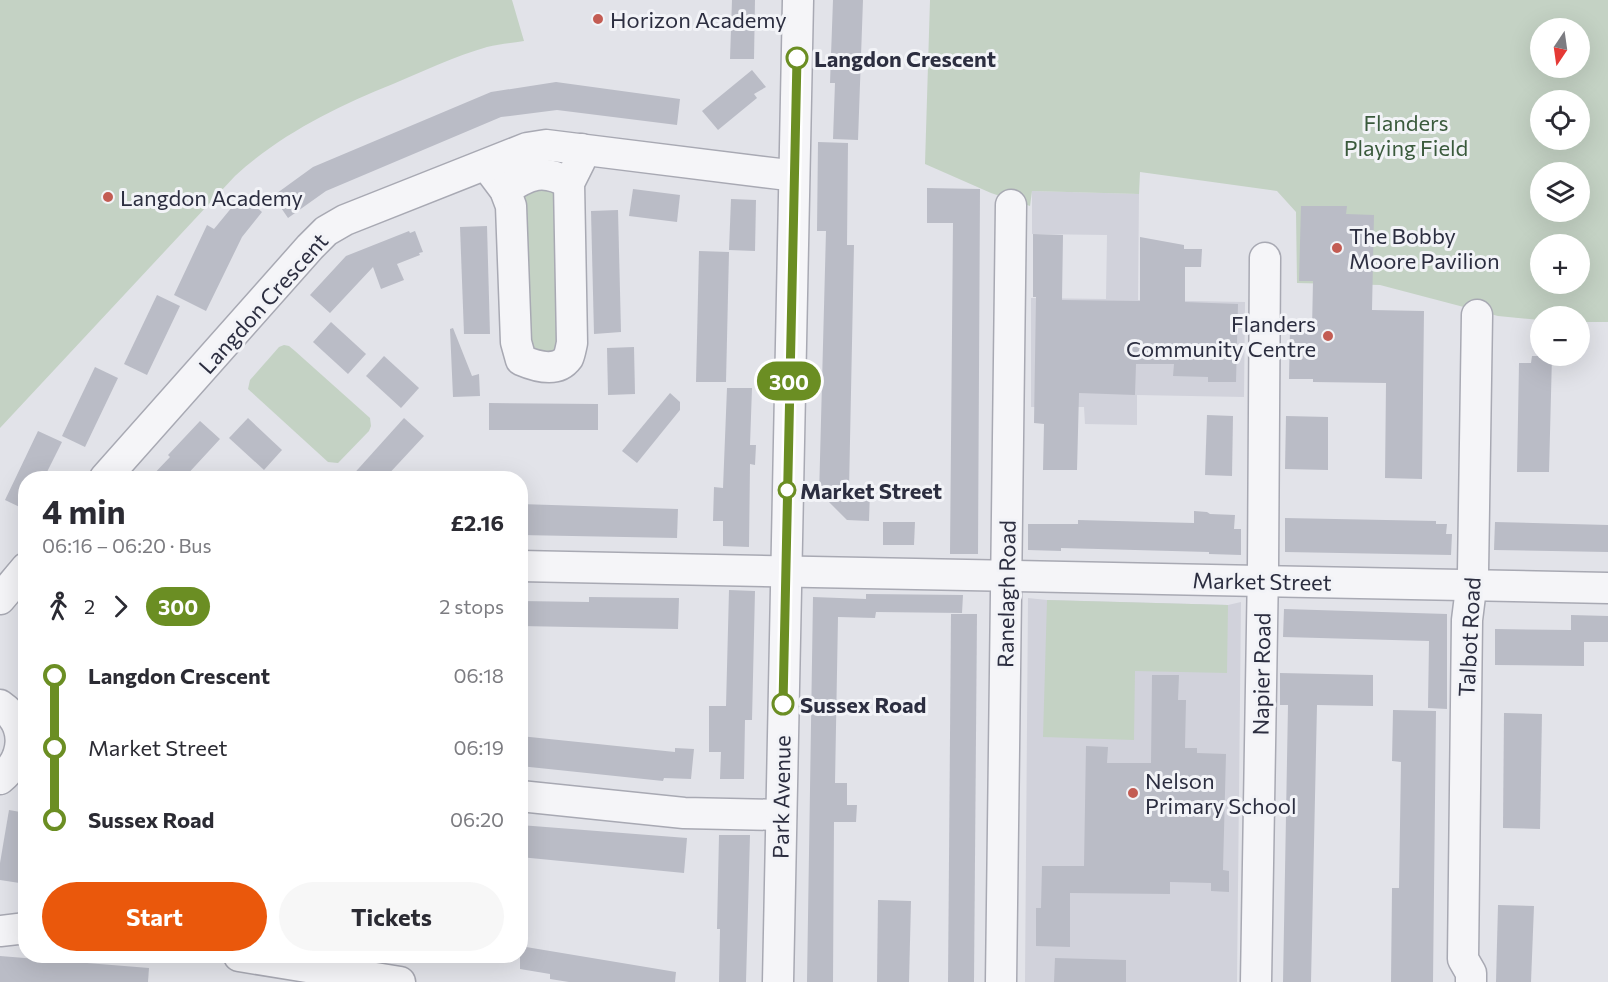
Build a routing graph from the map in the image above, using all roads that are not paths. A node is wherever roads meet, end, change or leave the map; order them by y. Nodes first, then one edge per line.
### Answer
1 (798, 0) edge
2 (581, 149) junction
3 (489, 164) junction
4 (794, 174) junction
5 (569, 183) junction
6 (505, 190) junction
7 (1011, 205) dead end
8 (1265, 258) dead end
9 (1477, 315) dead end
10 (111, 471) edge
11 (528, 566) edge
12 (785, 570) junction
13 (1006, 575) junction
14 (18, 578) edge
15 (1263, 581) junction
16 (1472, 584) junction
17 (1608, 588) edge
18 (0, 599) edge
19 (0, 705) edge
20 (18, 728) edge
21 (18, 757) edge
22 (0, 779) edge
23 (528, 797) edge
24 (781, 815) junction
25 (18, 929) edge
26 (0, 931) edge
27 (282, 963) edge
28 (1467, 971) edge
29 (400, 982) edge
30 (778, 982) edge
31 (1001, 982) edge
32 (1256, 982) edge

1 - 4 street, Park Avenue
2 - 3 street, Langdon Crescent
2 - 4 street, Langdon Crescent
2 - 5 street
3 - 6 street
3 - 10 street, Langdon Crescent
4 - 12 street, Park Avenue
5 - 6 street
5 - 6 street
7 - 13 street, Ranelagh Road
8 - 15 street, Napier Road
9 - 16 street, Talbot Road
11 - 12 street, Market Street
12 - 13 street, Market Street
12 - 24 street, Park Avenue
13 - 15 street, Market Street
13 - 31 street, Ranelagh Road
14 - 18 street
15 - 16 street, Market Street
15 - 32 street, Napier Road
16 - 17 street, Market Street
16 - 28 street, Talbot Road
19 - 20 street
21 - 22 street
23 - 24 street
24 - 30 street, Park Avenue
25 - 26 street
27 - 29 street

